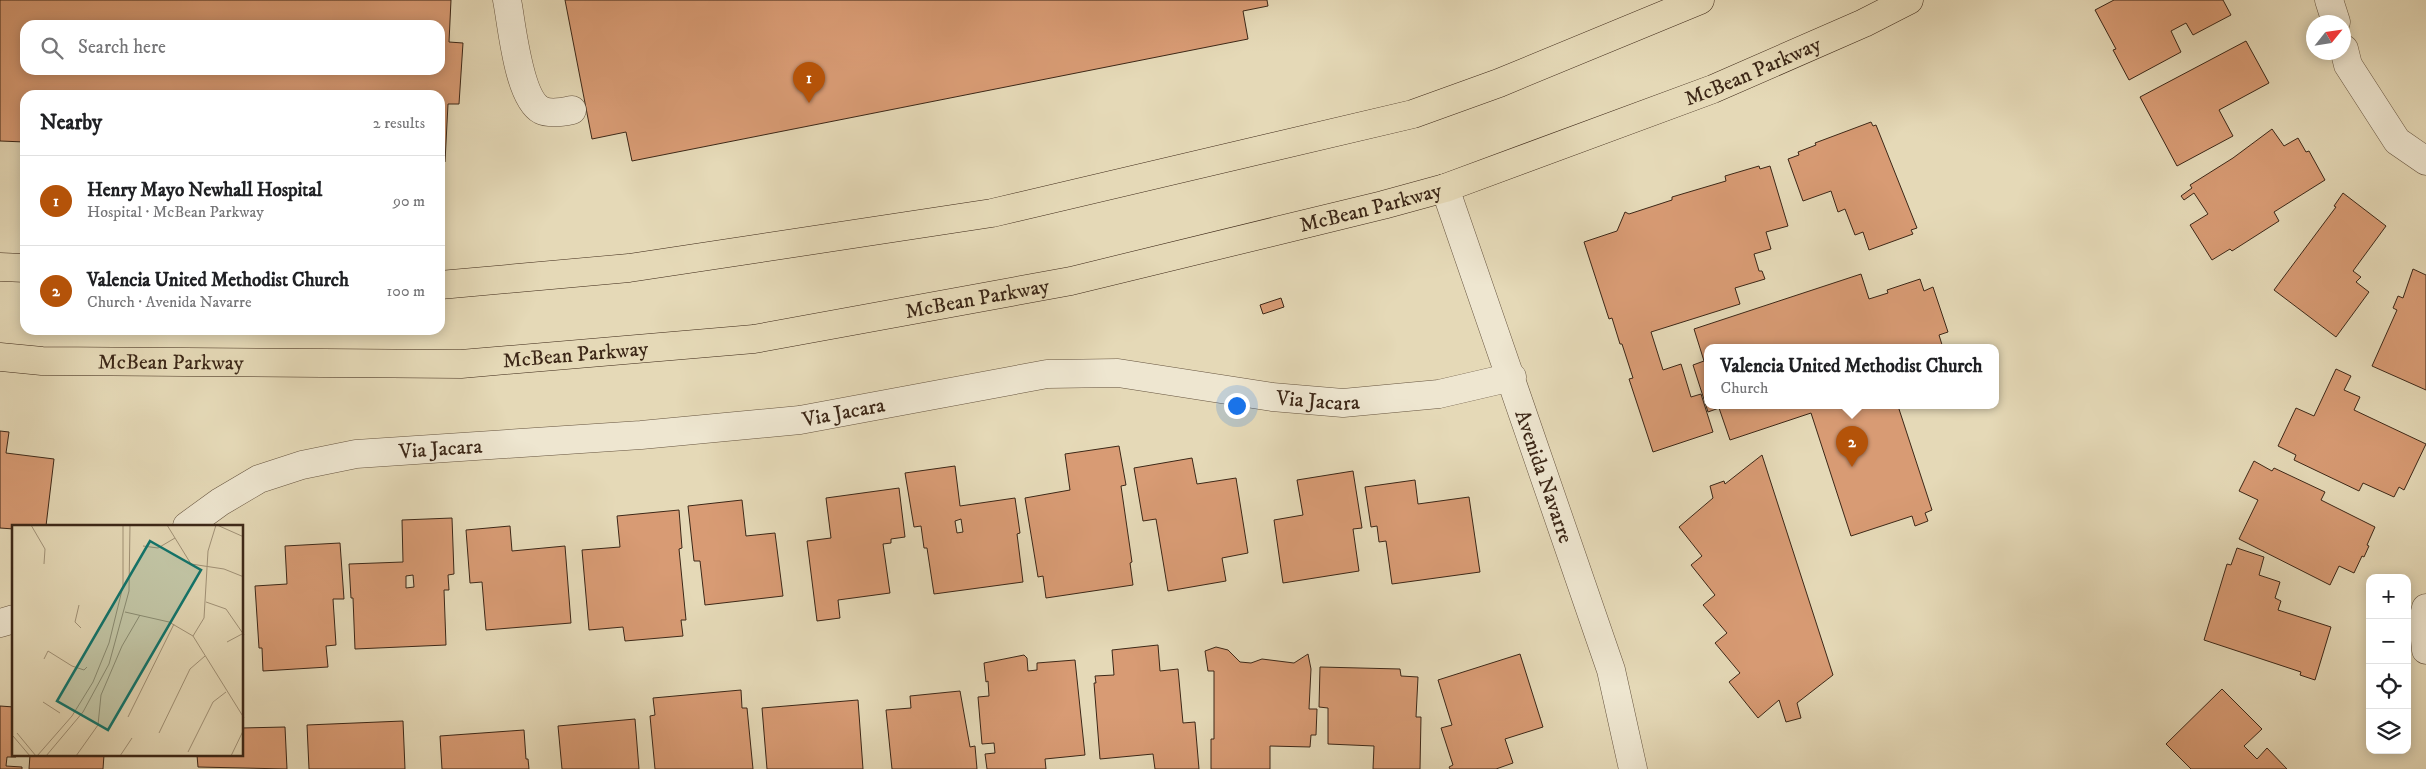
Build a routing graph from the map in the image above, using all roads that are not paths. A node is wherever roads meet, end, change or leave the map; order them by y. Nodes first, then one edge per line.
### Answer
1 (507, 0) edge
2 (1700, 0) edge
3 (1909, 0) edge
4 (2330, 0) edge
5 (2334, 15) edge
6 (2347, 60) edge
7 (572, 110) dead end
8 (2426, 161) edge
9 (1445, 188) junction
10 (0, 267) edge
11 (20, 268) edge
12 (445, 285) edge
13 (0, 356) edge
14 (1512, 377) junction
15 (188, 525) edge
16 (2426, 608) edge
17 (2426, 650) edge
18 (1634, 769) edge

1 - 7 street
2 - 12 main road
3 - 9 main road, McBean Parkway
4 - 5 street
6 - 8 street
9 - 13 main road, McBean Parkway
9 - 14 street, Avenida Navarre
10 - 11 main road
14 - 15 street, Via Jacara
14 - 18 street, Avenida Navarre
16 - 17 street

